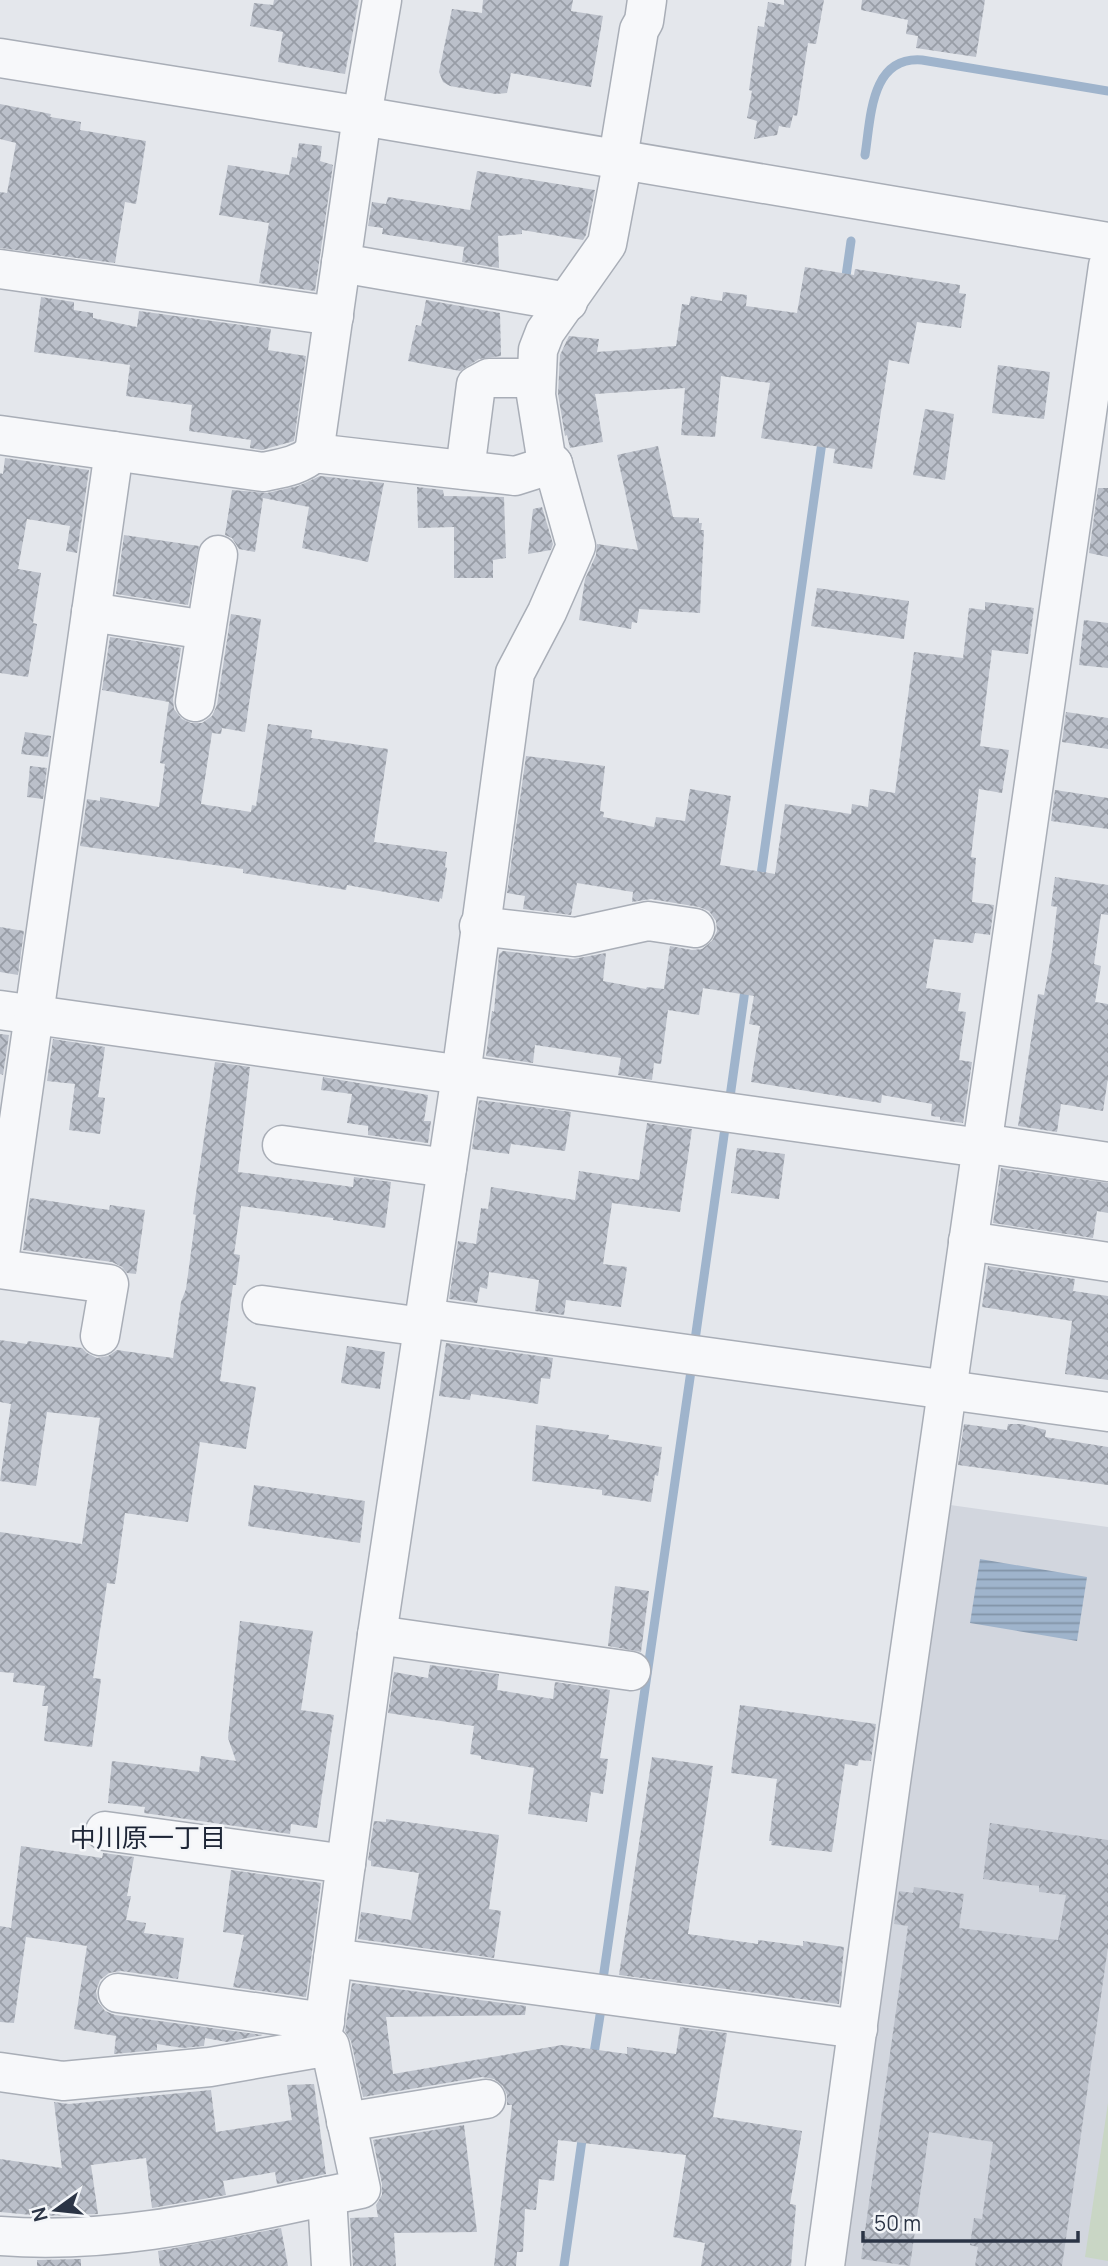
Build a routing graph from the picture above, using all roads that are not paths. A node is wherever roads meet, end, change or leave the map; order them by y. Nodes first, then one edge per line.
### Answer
1 (382, 0) edge
2 (647, 0) edge
3 (0, 58) edge
4 (362, 116) junction
5 (620, 159) junction
6 (1108, 242) edge
7 (341, 263) junction
8 (1108, 266) edge
9 (0, 268) edge
10 (568, 302) junction
11 (334, 316) junction
12 (535, 378) junction
13 (1096, 428) edge
14 (0, 435) edge
15 (114, 452) junction
16 (314, 453) junction
17 (553, 464) junction
18 (465, 470) junction
19 (218, 555) dead end
20 (91, 612) junction
21 (206, 630) junction
22 (195, 702) dead end
23 (479, 926) junction
24 (695, 928) dead end
25 (17, 1013) edge
26 (461, 1075) junction
27 (282, 1145) dead end
28 (981, 1145) junction
29 (1108, 1162) edge
30 (447, 1168) junction
31 (968, 1241) junction
32 (0, 1254) edge
33 (1108, 1262) edge
34 (0, 1269) edge
35 (262, 1305) dead end
36 (424, 1322) junction
37 (100, 1336) dead end
38 (947, 1389) junction
39 (1108, 1412) edge
40 (377, 1634) junction
41 (631, 1671) dead end
42 (105, 1831) dead end
43 (346, 1864) junction
44 (333, 1958) junction
45 (118, 1993) dead end
46 (858, 2029) junction
47 (323, 2035) junction
48 (0, 2072) edge
49 (486, 2099) dead end
50 (346, 2122) junction
51 (327, 2196) junction
52 (0, 2236) edge
53 (331, 2266) edge
54 (825, 2266) edge

1 - 4 street
2 - 5 street
3 - 4 street
4 - 5 street
4 - 7 street
5 - 6 street
5 - 10 street
7 - 10 street
7 - 11 street
8 - 13 street
9 - 11 street
10 - 12 street
11 - 16 street
12 - 17 street
12 - 18 street
13 - 28 street
14 - 15 street
15 - 16 street
15 - 20 street
16 - 18 street
17 - 18 street
17 - 23 street
19 - 21 street
20 - 21 street
20 - 25 street
21 - 22 street
23 - 24 street
23 - 26 street
25 - 26 street
25 - 32 street
26 - 28 street
26 - 30 street
27 - 30 street
28 - 29 street
28 - 31 street
30 - 36 street
31 - 33 street
31 - 38 street
34 - 37 street
35 - 36 street
36 - 38 street
36 - 40 street
38 - 39 street
38 - 46 street
40 - 41 street
40 - 43 street
42 - 43 street
43 - 44 street
44 - 46 street
44 - 47 street
45 - 47 street
46 - 54 street
47 - 48 street
47 - 50 street
49 - 50 street
50 - 51 street
51 - 52 street
51 - 53 street

